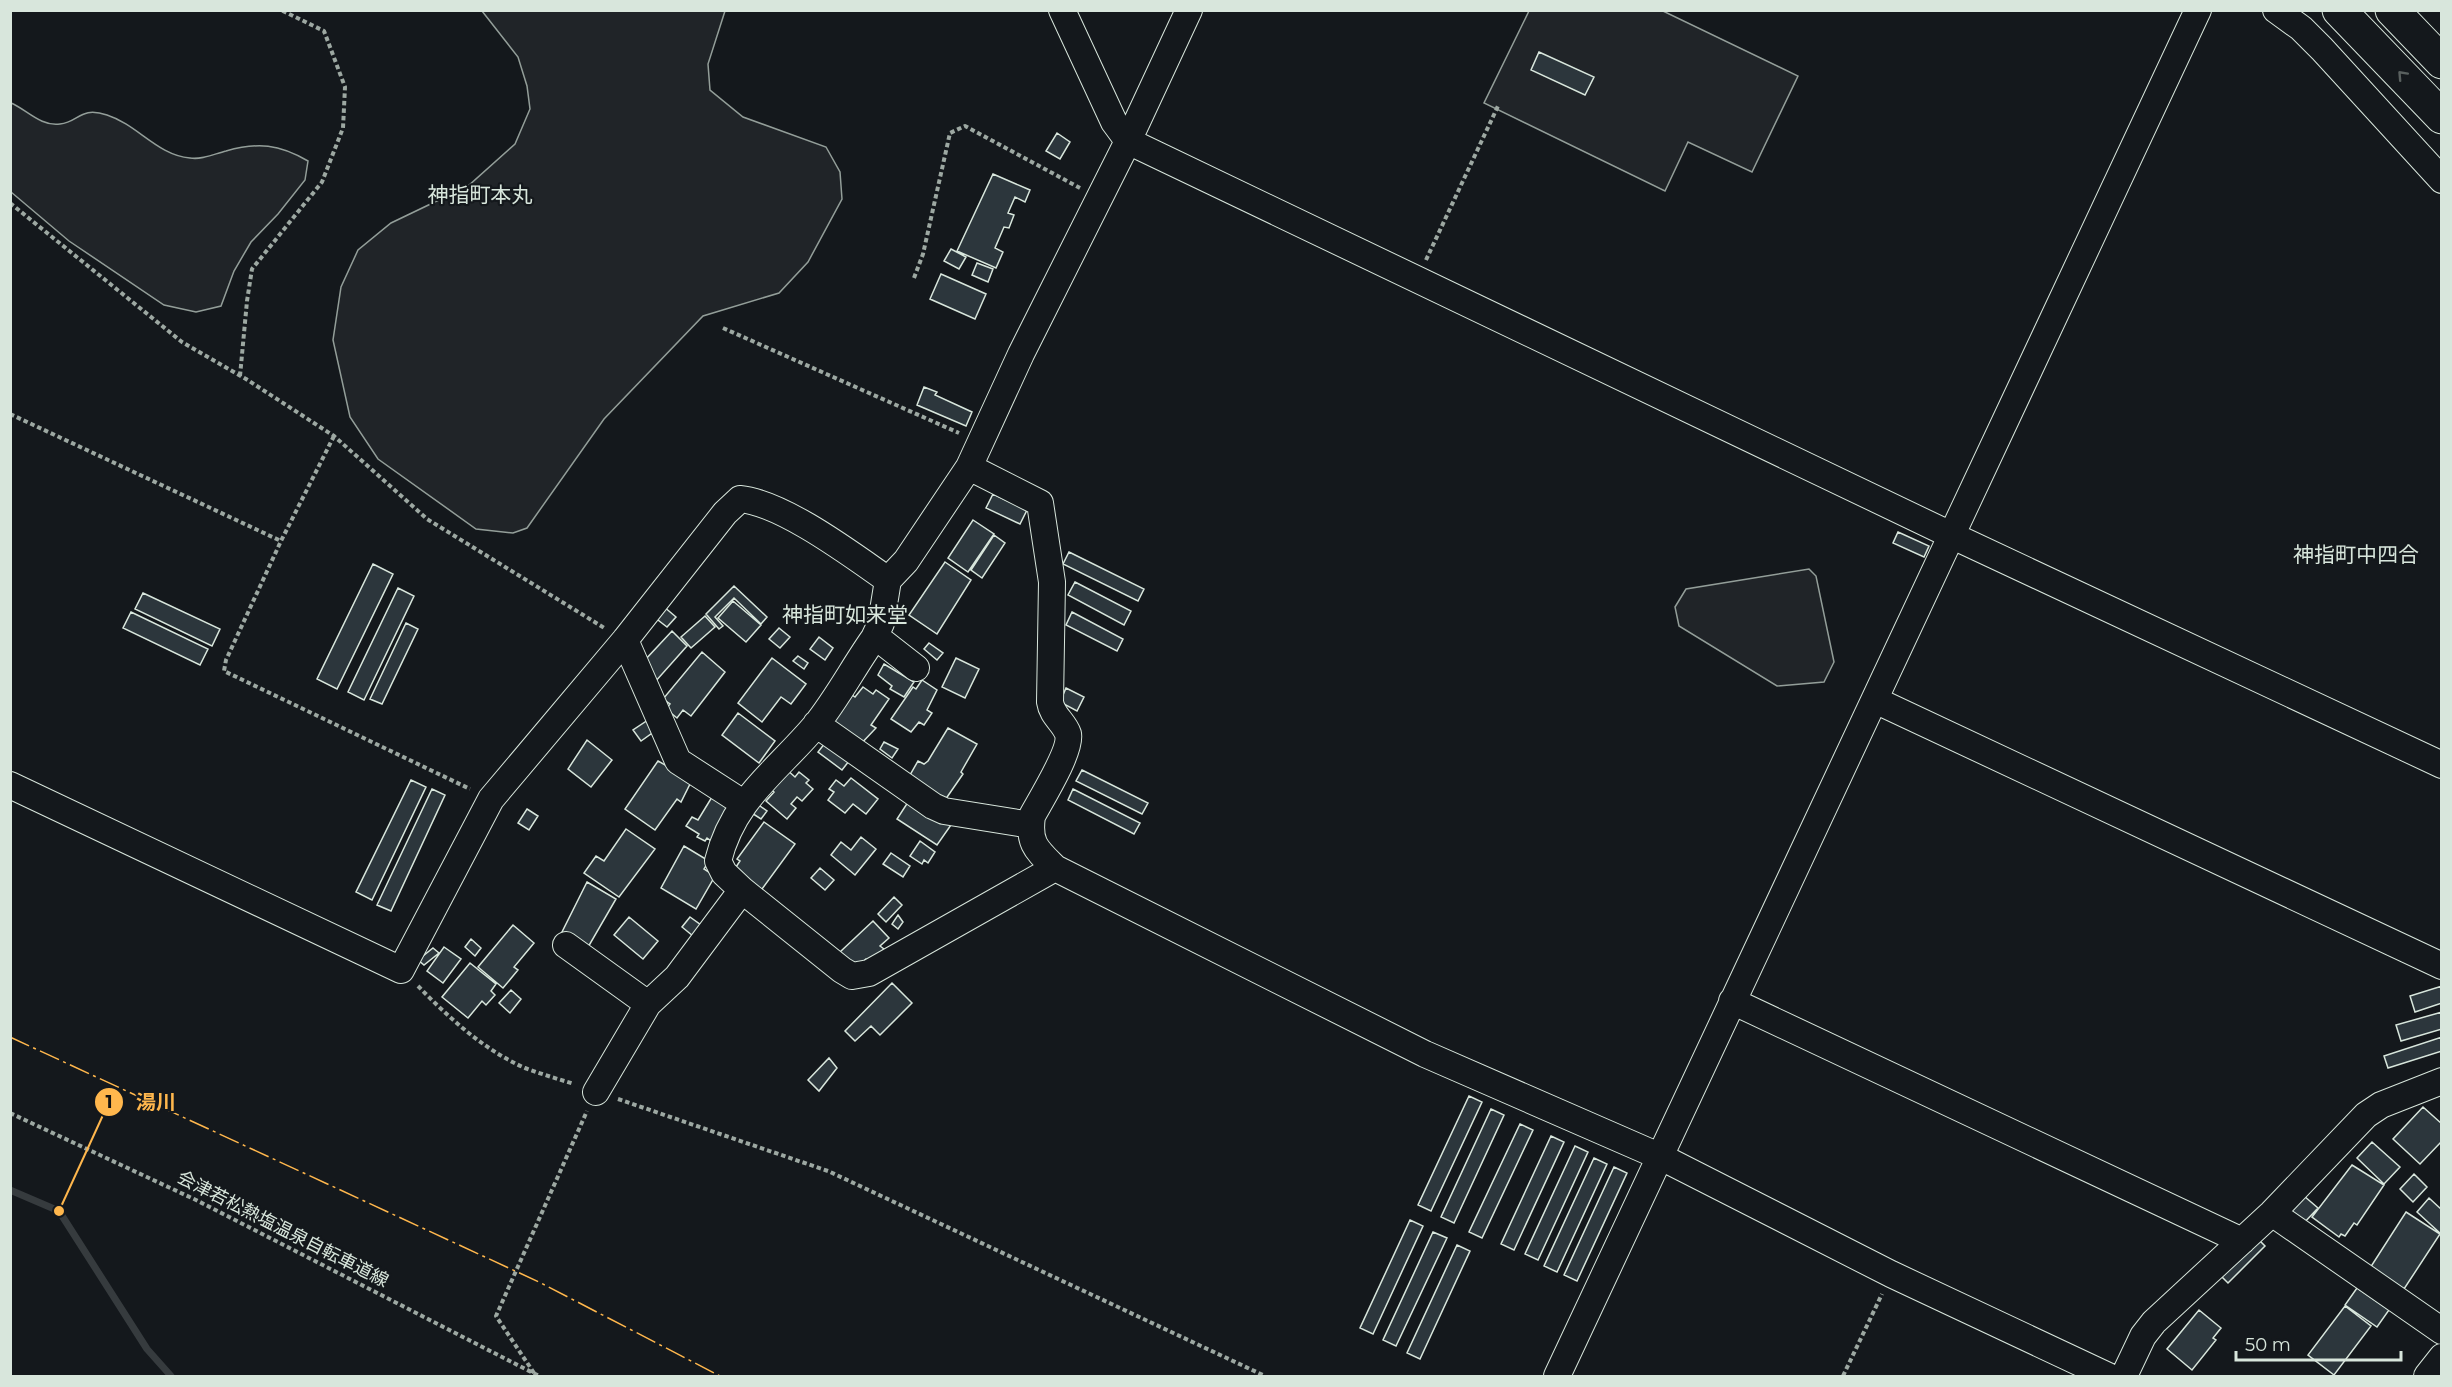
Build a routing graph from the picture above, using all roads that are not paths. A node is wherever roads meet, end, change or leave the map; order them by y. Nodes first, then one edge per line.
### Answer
1 (1062, 10) edge
2 (1189, 10) edge
3 (2198, 10) edge
4 (2276, 10) edge
5 (2339, 10) edge
6 (2392, 10) edge
7 (2442, 62) edge
8 (2442, 117) edge
9 (1128, 141) junction
10 (2442, 180) edge
11 (969, 467) junction
12 (1953, 536) junction
13 (888, 580) junction
14 (875, 636) junction
15 (625, 640) junction
16 (916, 668) dead end
17 (1875, 700) junction
18 (816, 724) junction
19 (2442, 765) edge
20 (10, 785) edge
21 (743, 803) junction
22 (1031, 825) junction
23 (1055, 868) junction
24 (742, 890) junction
25 (566, 945) dead end
26 (2442, 966) edge
27 (1732, 1001) junction
28 (648, 1004) junction
29 (2442, 1081) edge
30 (596, 1092) road end
31 (1661, 1157) junction
32 (2272, 1214) junction
33 (2241, 1241) junction
34 (2442, 1331) edge
35 (2442, 1357) edge
36 (1557, 1377) edge
37 (2108, 1377) edge
38 (2124, 1377) edge
39 (2427, 1377) edge

1 - 9 street
2 - 9 street
3 - 12 street
4 - 10 street
8 -> 5 highway
6 - 7 highway
9 - 11 street
9 - 12 street
11 - 13 street
11 - 22 street
12 - 17 street
12 - 19 street
13 - 14 street
13 - 15 street
14 - 16 street
14 - 18 street
15 - 20 street
15 - 21 street
17 - 26 street
17 - 27 street
18 - 21 street
18 - 22 street
21 - 24 street
22 - 23 street
23 - 24 street
23 - 31 street
24 - 28 street
25 - 28 street
27 - 31 street
27 - 33 street
28 - 30 street
29 - 32 street
31 - 36 street
31 - 37 street
32 - 33 street
32 - 34 street
33 - 38 street
35 - 39 street

